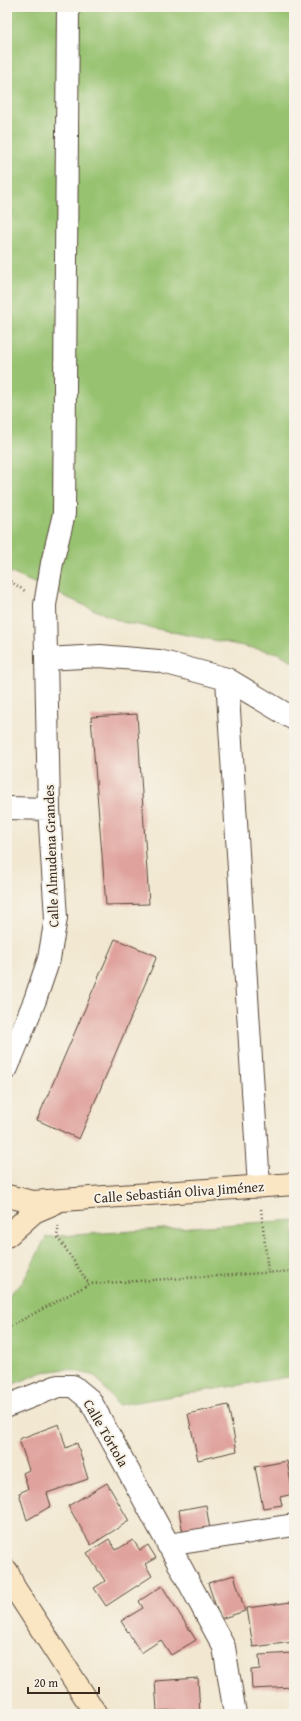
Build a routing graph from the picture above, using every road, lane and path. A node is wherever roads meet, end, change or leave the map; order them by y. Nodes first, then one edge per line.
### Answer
1 (68, 7) edge
2 (46, 660) junction
3 (227, 679) junction
4 (294, 719) edge
5 (7, 808) edge
6 (49, 809) junction
7 (7, 1068) edge
8 (294, 1184) edge
9 (259, 1186) junction
10 (7, 1196) edge
11 (63, 1199) junction
12 (7, 1207) edge
13 (7, 1236) edge
14 (294, 1271) edge
15 (268, 1272) junction
16 (89, 1284) junction
17 (7, 1328) edge
18 (7, 1406) edge
19 (294, 1525) edge
20 (168, 1545) junction
21 (7, 1571) edge
22 (96, 1714) edge
23 (235, 1714) edge

1 - 2 street, Calle Almudena Grandes
2 - 3 street
2 - 6 street, Calle Almudena Grandes
3 - 4 street
3 - 9 street
5 - 6 street
6 - 7 street, Calle Almudena Grandes
8 - 9 street, Calle Sebastián Oliva Jiménez
9 - 11 street, Calle Sebastián Oliva Jiménez
9 - 15 path
10 - 11 street, Calle Sebastián Oliva Jiménez
11 - 13 street, Calle Sebastián Oliva Jiménez
11 - 16 path
12 - 13 street
14 - 15 path
15 - 16 path
16 - 17 path
18 - 20 street, Calle Tórtola
19 - 20 street
20 - 23 street, Calle Tórtola
21 - 22 street

